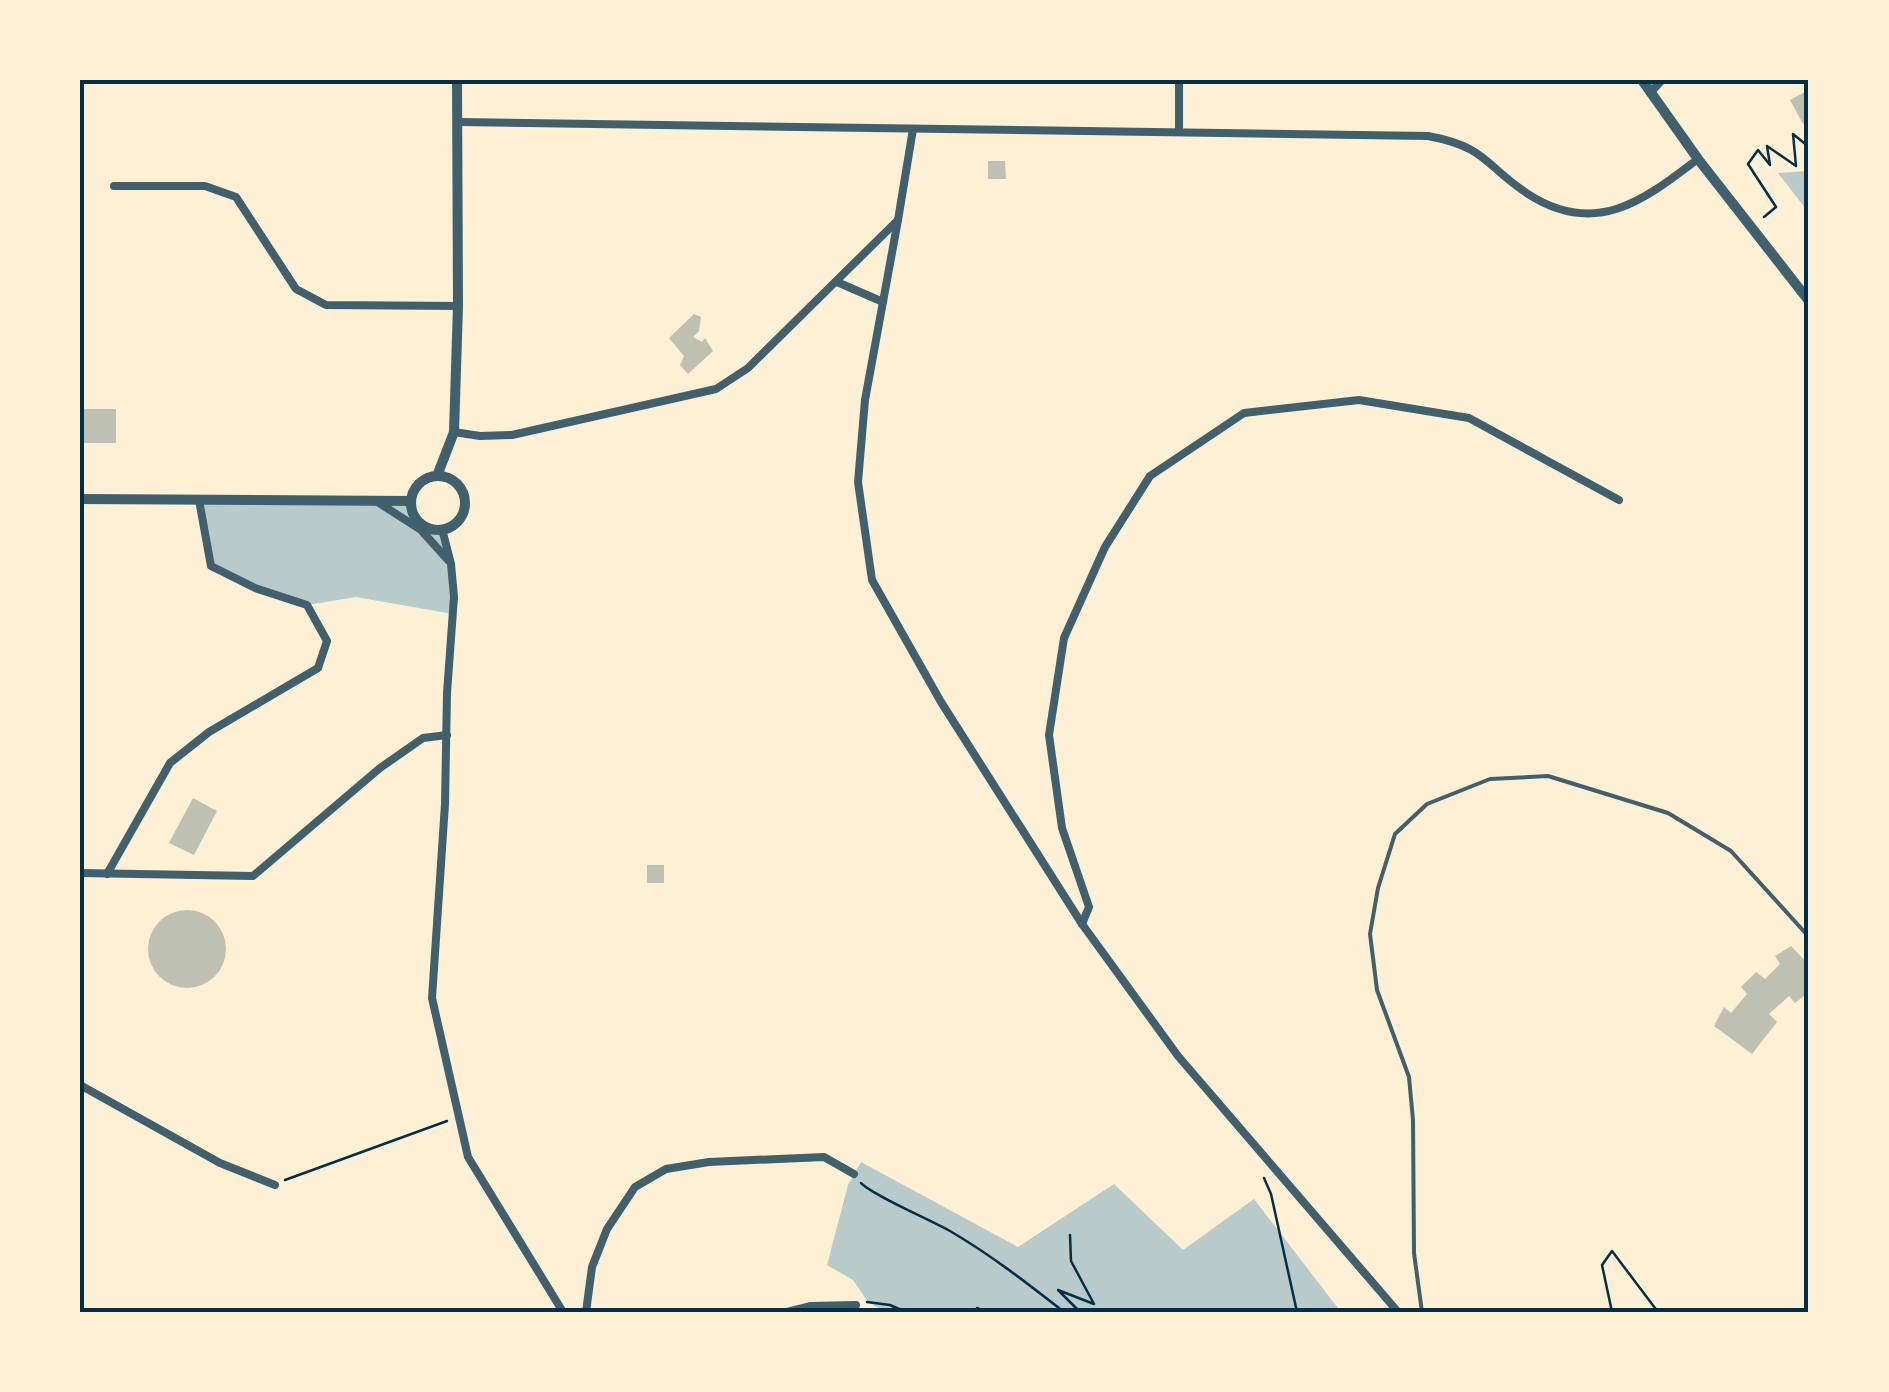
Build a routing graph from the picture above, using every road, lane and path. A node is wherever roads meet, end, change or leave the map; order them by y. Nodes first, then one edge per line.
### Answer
1 (458, 80) edge
2 (1178, 80) edge
3 (1642, 80) edge
4 (1662, 80) edge
5 (1650, 92) junction
6 (458, 122) junction
7 (912, 129) junction
8 (1179, 131) junction
9 (1809, 147) edge
10 (1698, 159) junction
11 (114, 186) dead end
12 (898, 220) junction
13 (1751, 228) junction
14 (837, 282) junction
15 (884, 302) junction
16 (1809, 302) edge
17 (458, 306) junction
18 (454, 432) junction
19 (436, 476) junction
20 (80, 499) edge
21 (199, 500) junction
22 (1620, 500) dead end
23 (376, 501) junction
24 (412, 501) junction
25 (442, 529) junction
26 (452, 564) junction
27 (446, 734) junction
28 (80, 873) edge
29 (107, 874) junction
30 (1082, 924) junction
31 (1809, 937) edge
32 (80, 1044) edge
33 (80, 1055) edge
34 (80, 1085) edge
35 (438, 1125) dead end
36 (296, 1174) dead end
37 (854, 1174) joint
38 (1264, 1176) dead end
39 (275, 1185) dead end
40 (1070, 1235) dead end
41 (856, 1305) joint
42 (564, 1312) edge
43 (586, 1312) edge
44 (787, 1312) edge
45 (906, 1312) edge
46 (1064, 1312) edge
47 (1080, 1312) edge
48 (1297, 1312) edge
49 (1398, 1312) edge
50 (1422, 1312) edge
51 (1612, 1312) edge
52 (1658, 1312) edge

1 - 6 street
2 - 8 street
3 - 5 street
4 - 5 street
5 - 10 street
6 - 7 street
6 - 17 street
7 - 8 street
7 - 12 street
8 - 10 street
9 - 13 path
10 - 13 street
11 - 17 street
12 - 14 street
12 - 15 street
13 - 16 street
14 - 15 street
14 - 18 street
15 - 30 street
17 - 18 street
18 - 19 street
19 - 24 street
19 - 25 street
20 - 21 street
21 - 23 street
21 - 29 street
22 - 30 street
23 - 24 street
23 - 26 street
24 - 25 street
25 - 26 street
26 - 27 street
27 - 29 street
27 - 42 street
28 - 29 street
30 - 49 street
31 - 50 lane
32 - 33 street
34 - 39 street
35 - 36 path
37 - 43 street
37 - 46 path
38 - 48 path
40 - 47 path
41 - 44 street
41 - 45 path
51 - 52 path

